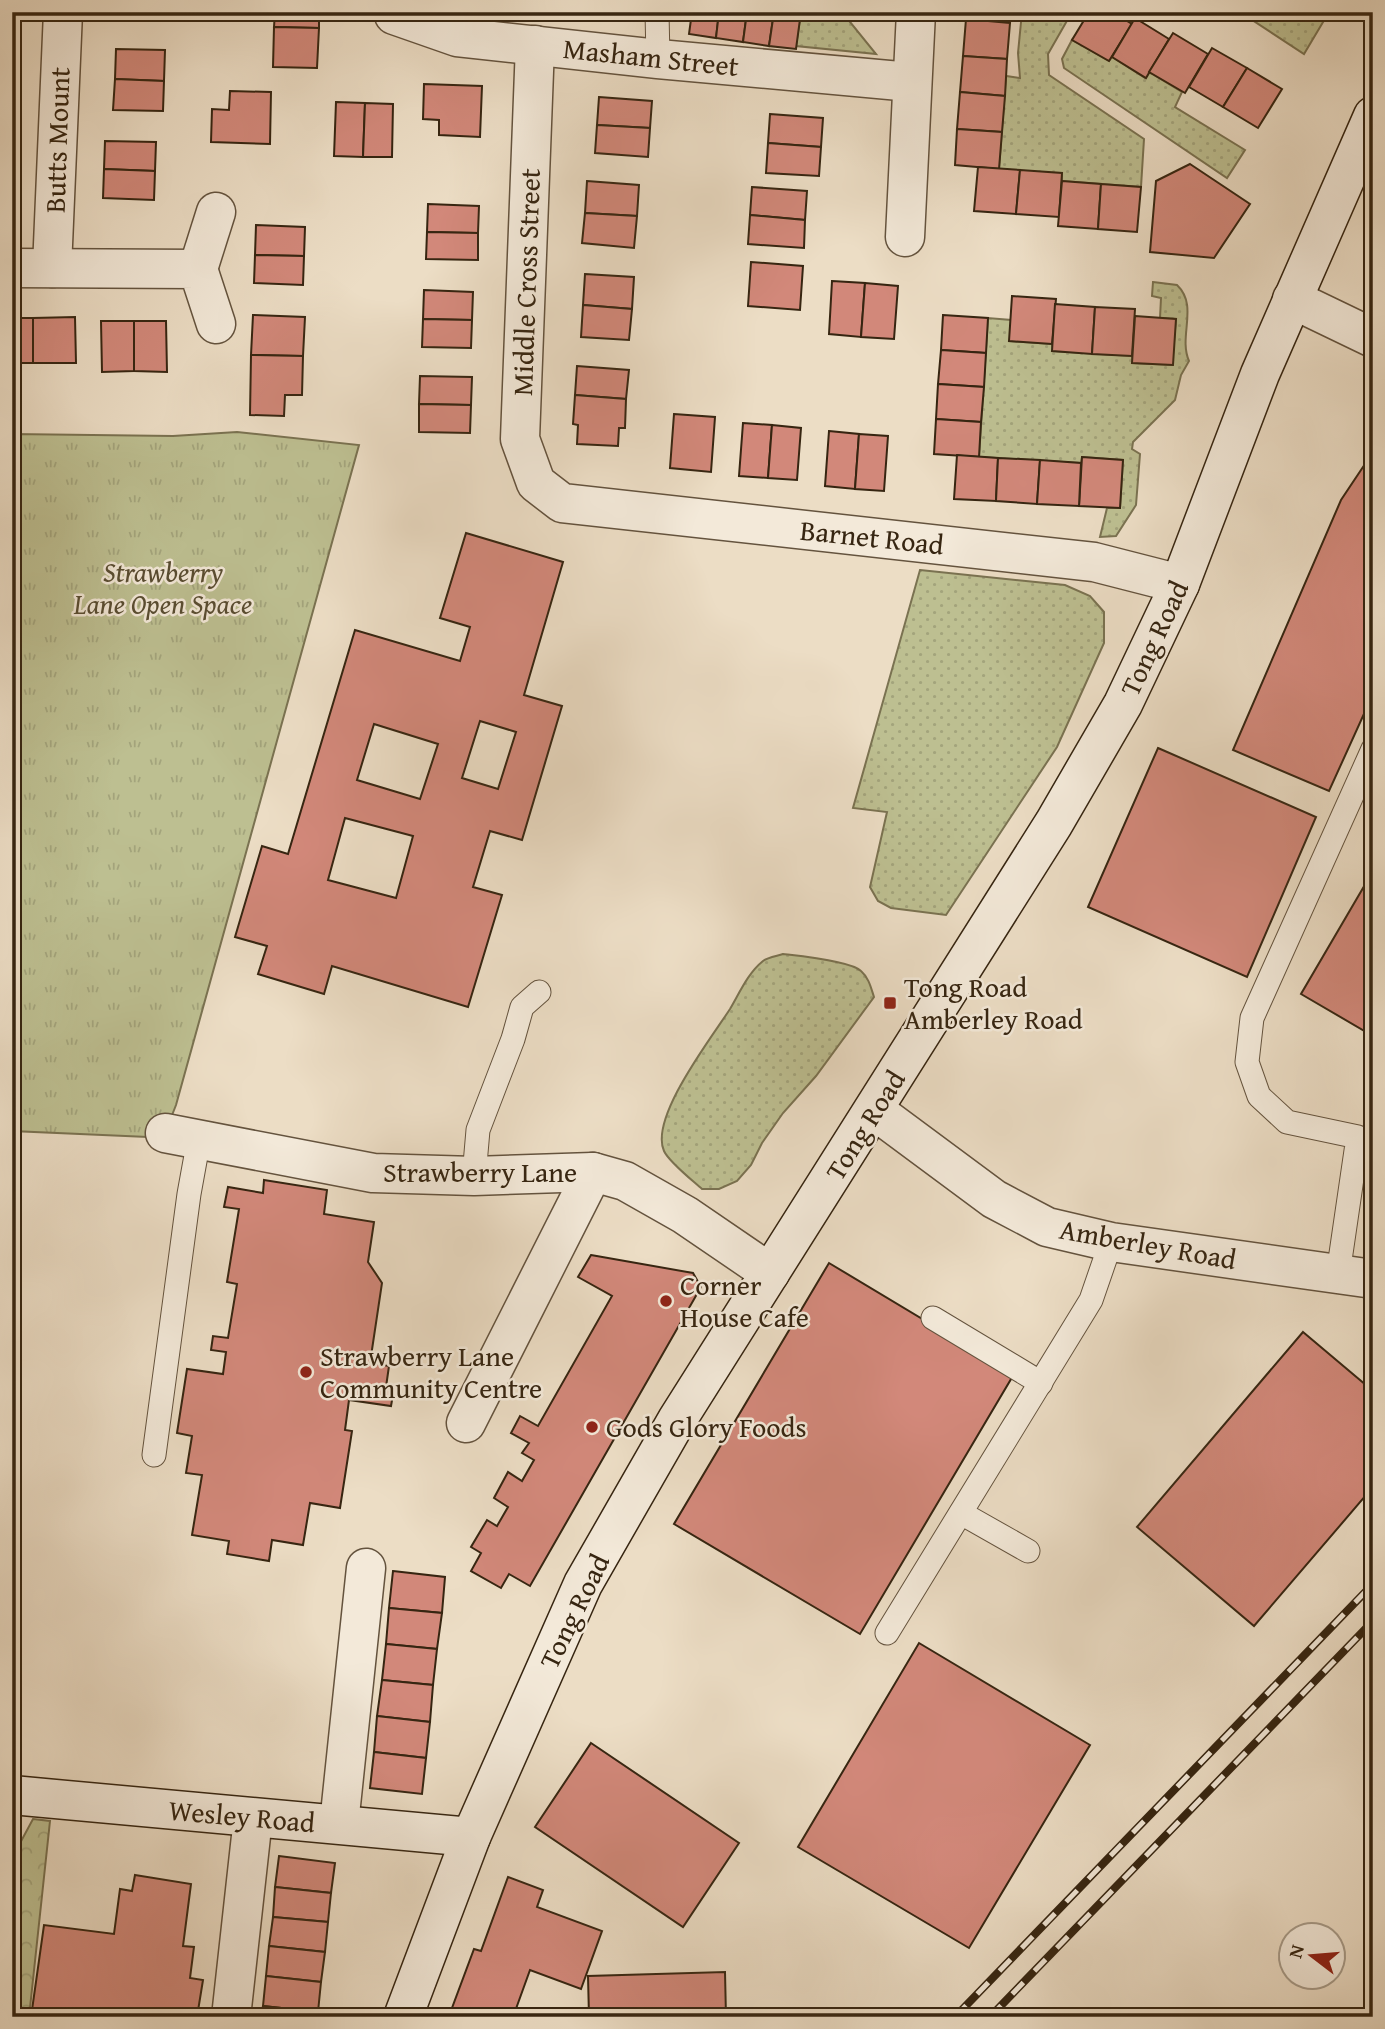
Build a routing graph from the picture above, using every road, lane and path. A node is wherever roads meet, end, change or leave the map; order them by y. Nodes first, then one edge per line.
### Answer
1 (63, 12) edge
2 (657, 12) edge
3 (916, 12) edge
4 (394, 15) dead end
5 (535, 46) junction
6 (658, 59) junction
7 (912, 82) junction
8 (1373, 116) edge
9 (216, 212) dead end
10 (905, 237) dead end
11 (12, 268) edge
12 (52, 268) junction
13 (198, 269) junction
14 (1293, 299) junction
15 (216, 324) dead end
16 (1373, 338) edge
17 (562, 503) joint
18 (1180, 584) junction
19 (1373, 749) edge
20 (1366, 781) edge
21 (539, 992) dead end
22 (874, 1110) junction
23 (182, 1136) joint
24 (1365, 1139) edge
25 (593, 1172) junction
26 (474, 1176) junction
27 (1111, 1242) junction
28 (769, 1273) junction
29 (1355, 1277) edge
30 (933, 1318) dead end
31 (1041, 1383) junction
32 (466, 1423) dead end
33 (153, 1455) dead end
34 (961, 1513) junction
35 (1028, 1551) dead end
36 (366, 1568) dead end
37 (887, 1633) dead end
38 (12, 1795) edge
39 (253, 1818) junction
40 (339, 1824) junction
41 (471, 1837) junction
42 (231, 2017) edge
43 (403, 2017) edge

1 - 12 street, Butts Mount
2 - 6 lane
3 - 7 street
4 - 5 street, Masham Street
5 - 6 street, Masham Street
5 - 17 street, Middle Cross Street
6 - 7 street, Masham Street
7 - 10 street
8 - 14 street, Tong Road
9 - 13 street
11 - 12 street
12 - 13 street
13 - 15 street
14 - 16 street
14 - 18 street, Tong Road
17 - 18 street, Barnet Road
18 - 22 street, Tong Road
19 - 20 lane
20 - 24 lane
21 - 26 lane
22 - 27 street, Amberley Road
22 - 28 street, Tong Road
23 - 26 street, Strawberry Lane
23 - 33 lane
24 - 29 lane
25 - 26 street, Strawberry Lane
25 - 28 street, Strawberry Lane
25 - 32 street
27 - 29 street, Amberley Road
27 - 31 lane
28 - 41 street, Tong Road
30 - 31 lane
31 - 34 lane
34 - 35 lane
34 - 37 lane
36 - 40 street
38 - 39 street, Wesley Road
39 - 40 street, Wesley Road
39 - 42 street
40 - 41 street, Wesley Road
41 - 43 street, Tong Road

